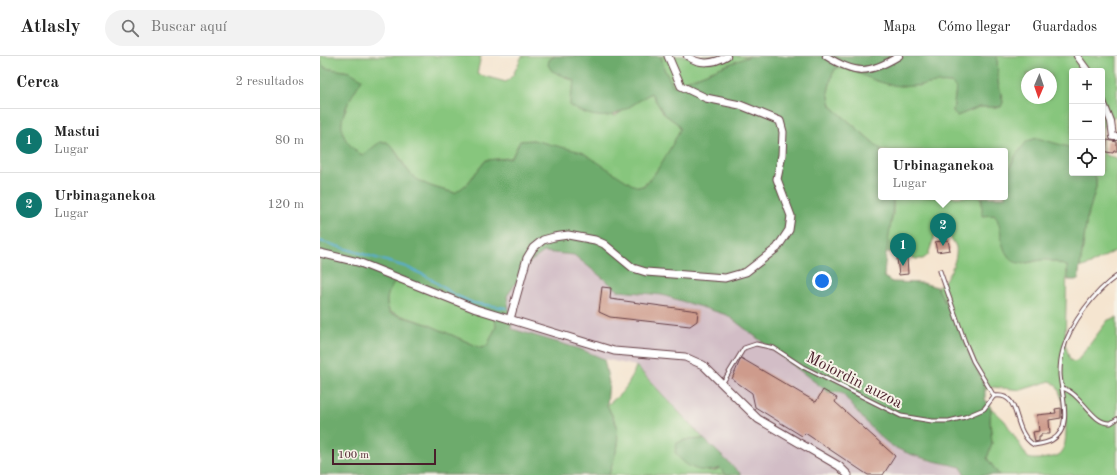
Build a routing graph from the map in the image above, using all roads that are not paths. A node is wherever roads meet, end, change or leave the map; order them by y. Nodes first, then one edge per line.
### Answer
1 (668, 56) edge
2 (687, 56) edge
3 (727, 56) edge
4 (826, 56) edge
5 (899, 56) edge
6 (1077, 56) edge
7 (1086, 68) edge
8 (1104, 104) edge
9 (1117, 137) edge
10 (320, 253) edge
11 (940, 271) dead end
12 (1117, 276) edge
13 (510, 319) junction
14 (722, 384) junction
15 (1062, 388) junction
16 (994, 396) junction
17 (1117, 419) edge
18 (848, 475) edge

1 - 13 street
2 - 3 street
4 - 5 street
6 - 7 street
8 - 9 street
10 - 13 street
11 - 16 lane
12 - 15 lane
13 - 14 street
14 - 16 lane, Moiordin auzoa
14 - 18 street
15 - 16 lane
15 - 17 lane

